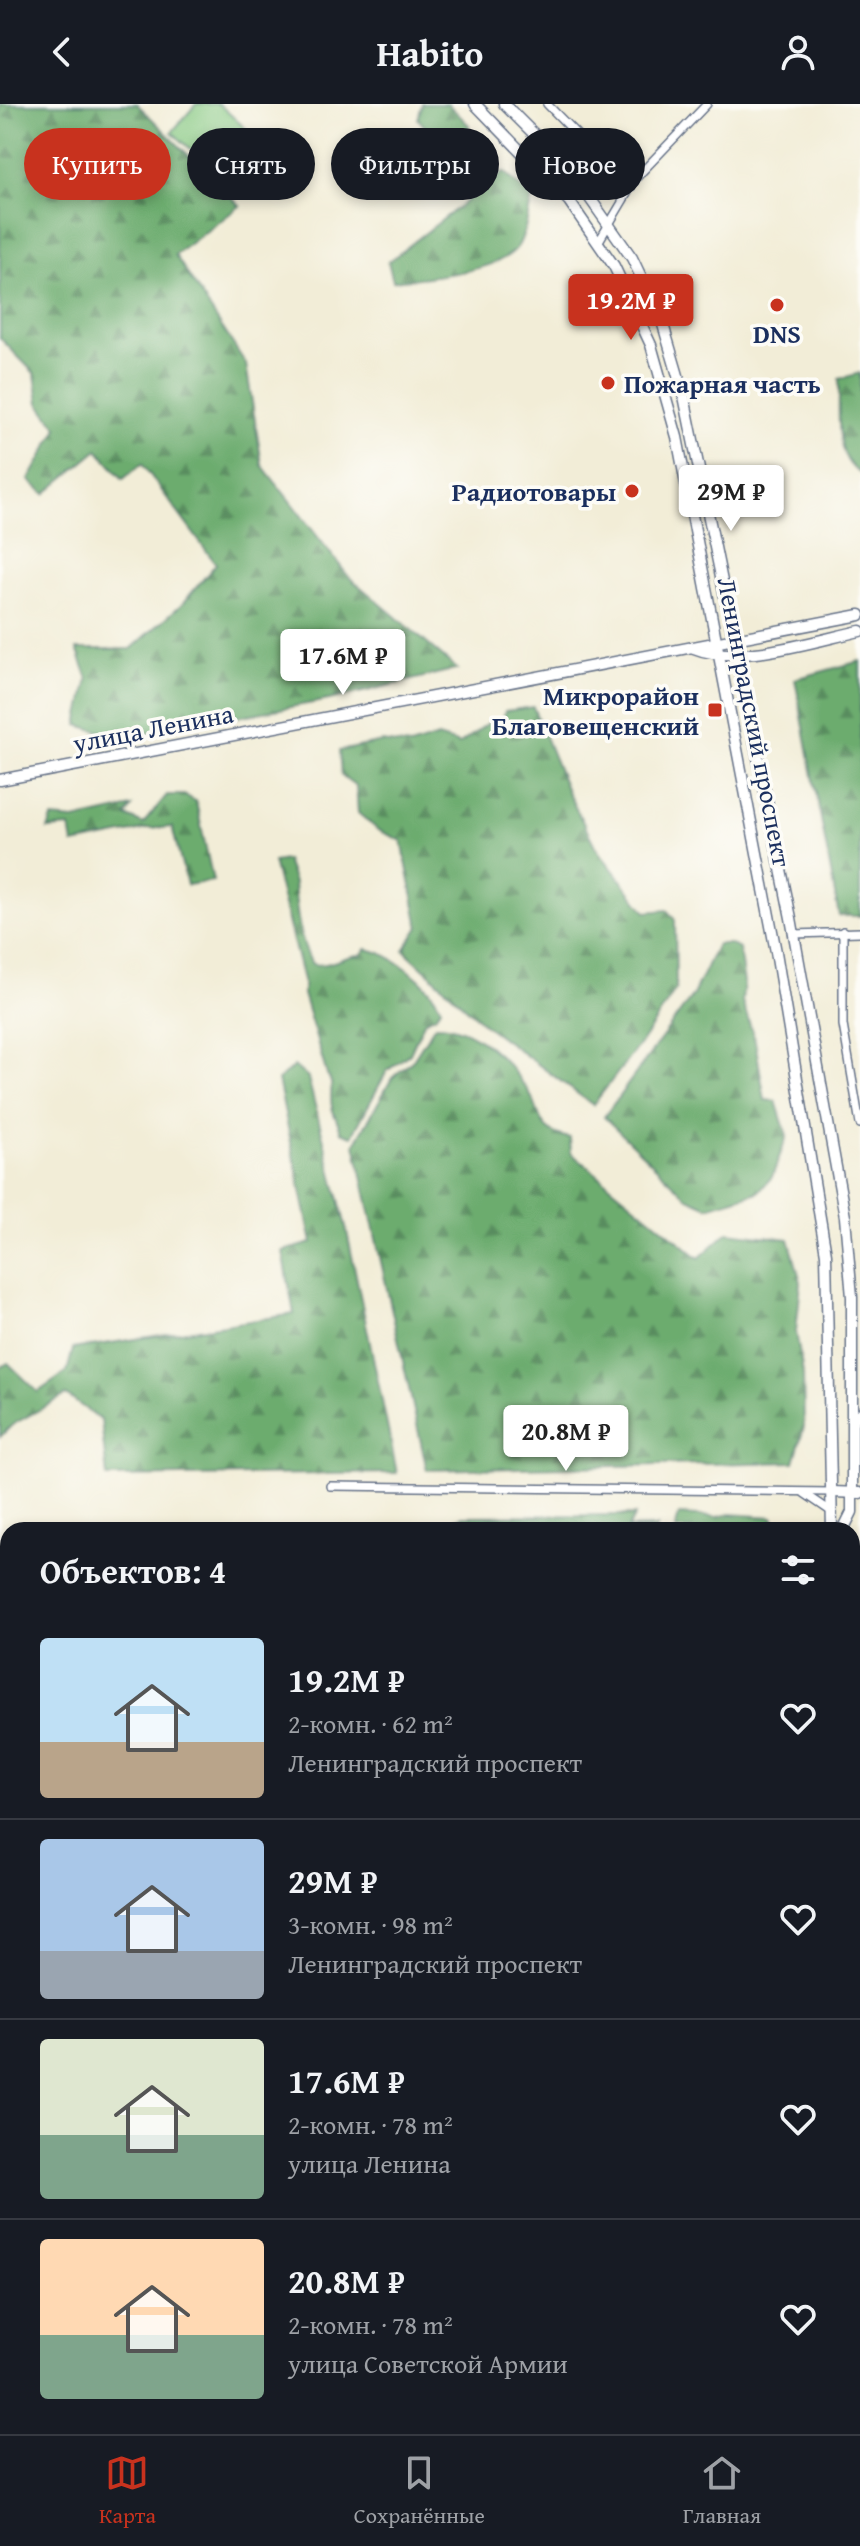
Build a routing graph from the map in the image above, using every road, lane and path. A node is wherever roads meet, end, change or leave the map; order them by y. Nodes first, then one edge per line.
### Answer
1 (475, 104) edge
2 (504, 104) edge
3 (547, 104) edge
4 (707, 104) edge
5 (527, 128) edge
6 (570, 128) edge
7 (645, 171) edge
8 (593, 200) edge
9 (622, 200) edge
10 (569, 201) joint
11 (609, 222) junction
12 (599, 241) junction
13 (693, 434) junction
14 (677, 437) junction
15 (860, 615) edge
16 (860, 631) edge
17 (735, 639) junction
18 (718, 642) junction
19 (692, 647) junction
20 (720, 654) junction
21 (738, 654) junction
22 (0, 780) edge
23 (791, 918) junction
24 (770, 922) junction
25 (843, 931) junction
26 (860, 932) edge
27 (794, 934) junction
28 (860, 1124) edge
29 (860, 1412) edge
30 (852, 1425) junction
31 (330, 1486) dead end
32 (802, 1492) junction
33 (832, 1492) junction
34 (856, 1493) edge
35 (832, 1512) junction
36 (856, 1512) edge
37 (832, 1522) edge

1 - 10 main road, Ленинградский проспект
2 - 5 main road, Ленинградский проспект
3 - 6 street
4 - 7 street
8 - 11 main road, Ленинградский проспект
9 - 11 street
10 - 12 main road, Ленинградский проспект
11 - 12 street
11 - 13 main road, Ленинградский проспект
12 - 14 main road, Ленинградский проспект
13 - 14 main road
13 - 17 main road, Ленинградский проспект
14 - 18 main road, Ленинградский проспект
15 - 17 main road, улица Ленина
16 - 21 main road, улица Ленина
17 - 18 main road, улица Ленина
17 - 21 main road, Ленинградский проспект
18 - 19 main road, улица Ленина
18 - 20 main road, Ленинградский проспект
19 - 20 main road, улица Ленина
19 - 22 main road, улица Ленина
20 - 21 main road, улица Ленина
20 - 24 main road, Ленинградский проспект
21 - 23 main road, Ленинградский проспект
23 - 24 main road
23 - 27 main road, Ленинградский проспект
24 - 33 main road, Ленинградский проспект
25 - 26 street
25 - 27 street
25 - 28 street
27 - 30 main road, Ленинградский проспект
29 - 30 street
30 - 34 main road, Ленинградский проспект
31 - 32 street
32 - 33 street
32 - 35 street
33 - 34 main road
33 - 35 main road, Ленинградский проспект
34 - 36 main road, Ленинградский проспект
35 - 36 main road
35 - 37 main road, Ленинградский проспект

